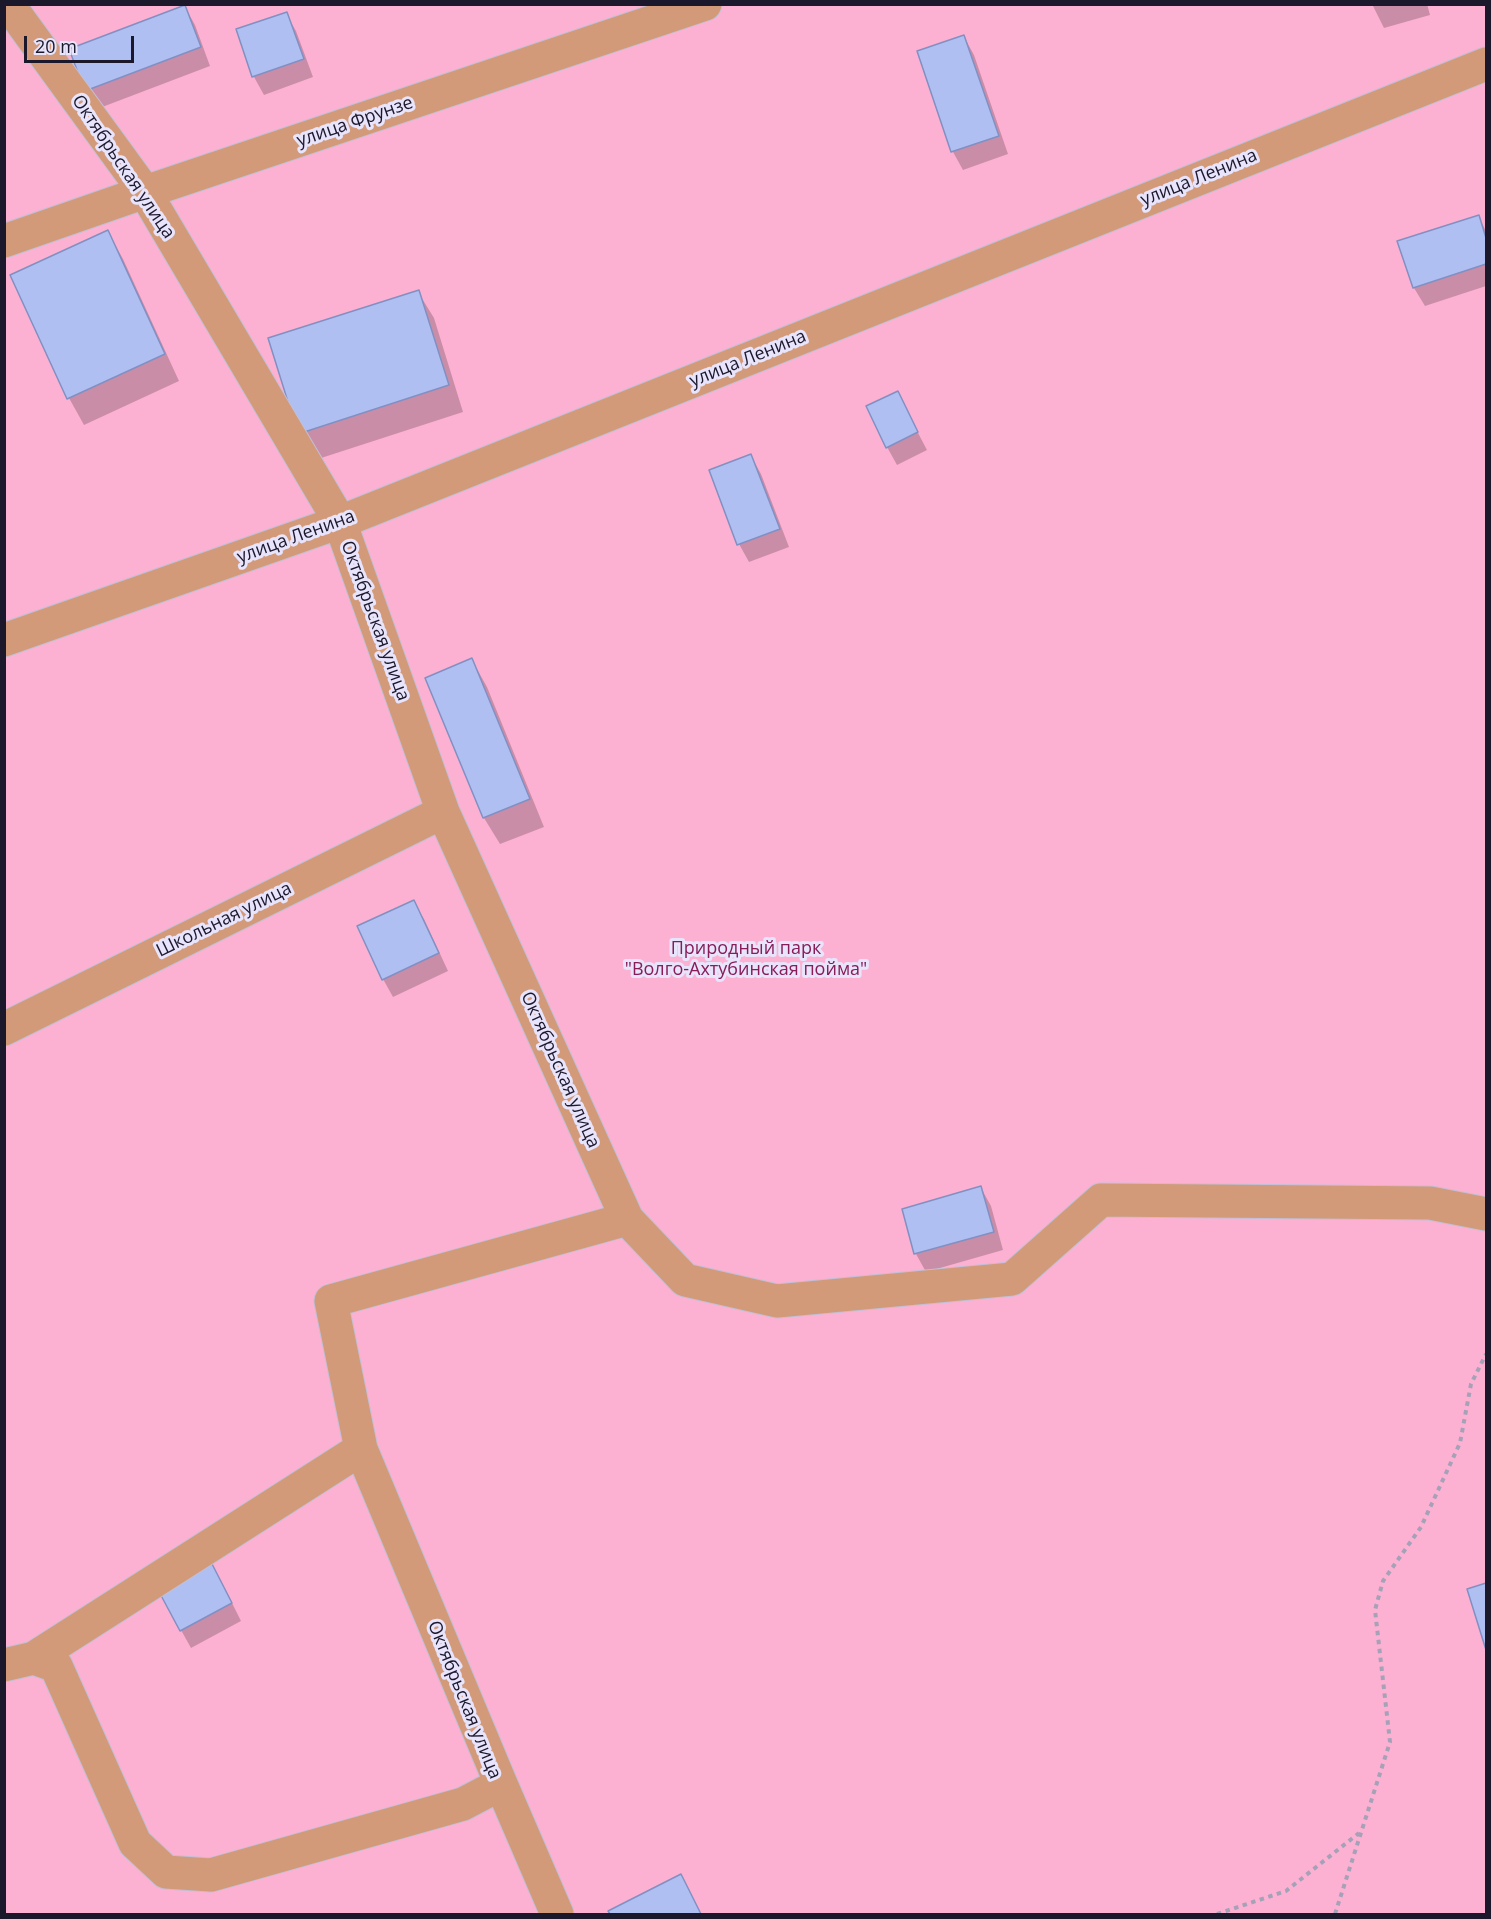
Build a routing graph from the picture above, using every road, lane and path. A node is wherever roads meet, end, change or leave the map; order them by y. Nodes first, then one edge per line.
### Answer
1 (8, 4) edge
2 (705, 4) edge
3 (1486, 64) edge
4 (145, 192) junction
5 (4, 241) edge
6 (340, 522) junction
7 (4, 640) edge
8 (443, 812) junction
9 (4, 1029) edge
10 (1486, 1214) edge
11 (627, 1219) junction
12 (1486, 1354) edge
13 (361, 1449) junction
14 (19, 1661) edge
15 (501, 1784) junction
16 (1360, 1833) junction
17 (557, 1914) edge
18 (1217, 1914) edge
19 (1335, 1914) edge

1 - 4 street, Октябрьская улица
2 - 4 street, улица Фрунзе
3 - 6 street, улица Ленина
4 - 5 street, улица Фрунзе
4 - 6 street, Октябрьская улица
6 - 7 street, улица Ленина
6 - 8 street, Октябрьская улица
8 - 9 street, Школьная улица
8 - 11 street, Октябрьская улица
10 - 11 street, Октябрьская улица
11 - 13 street, Октябрьская улица
12 - 16 path
13 - 14 street
13 - 15 street, Октябрьская улица
14 - 15 street, Октябрьская улица
15 - 17 street
16 - 18 path
16 - 19 path

